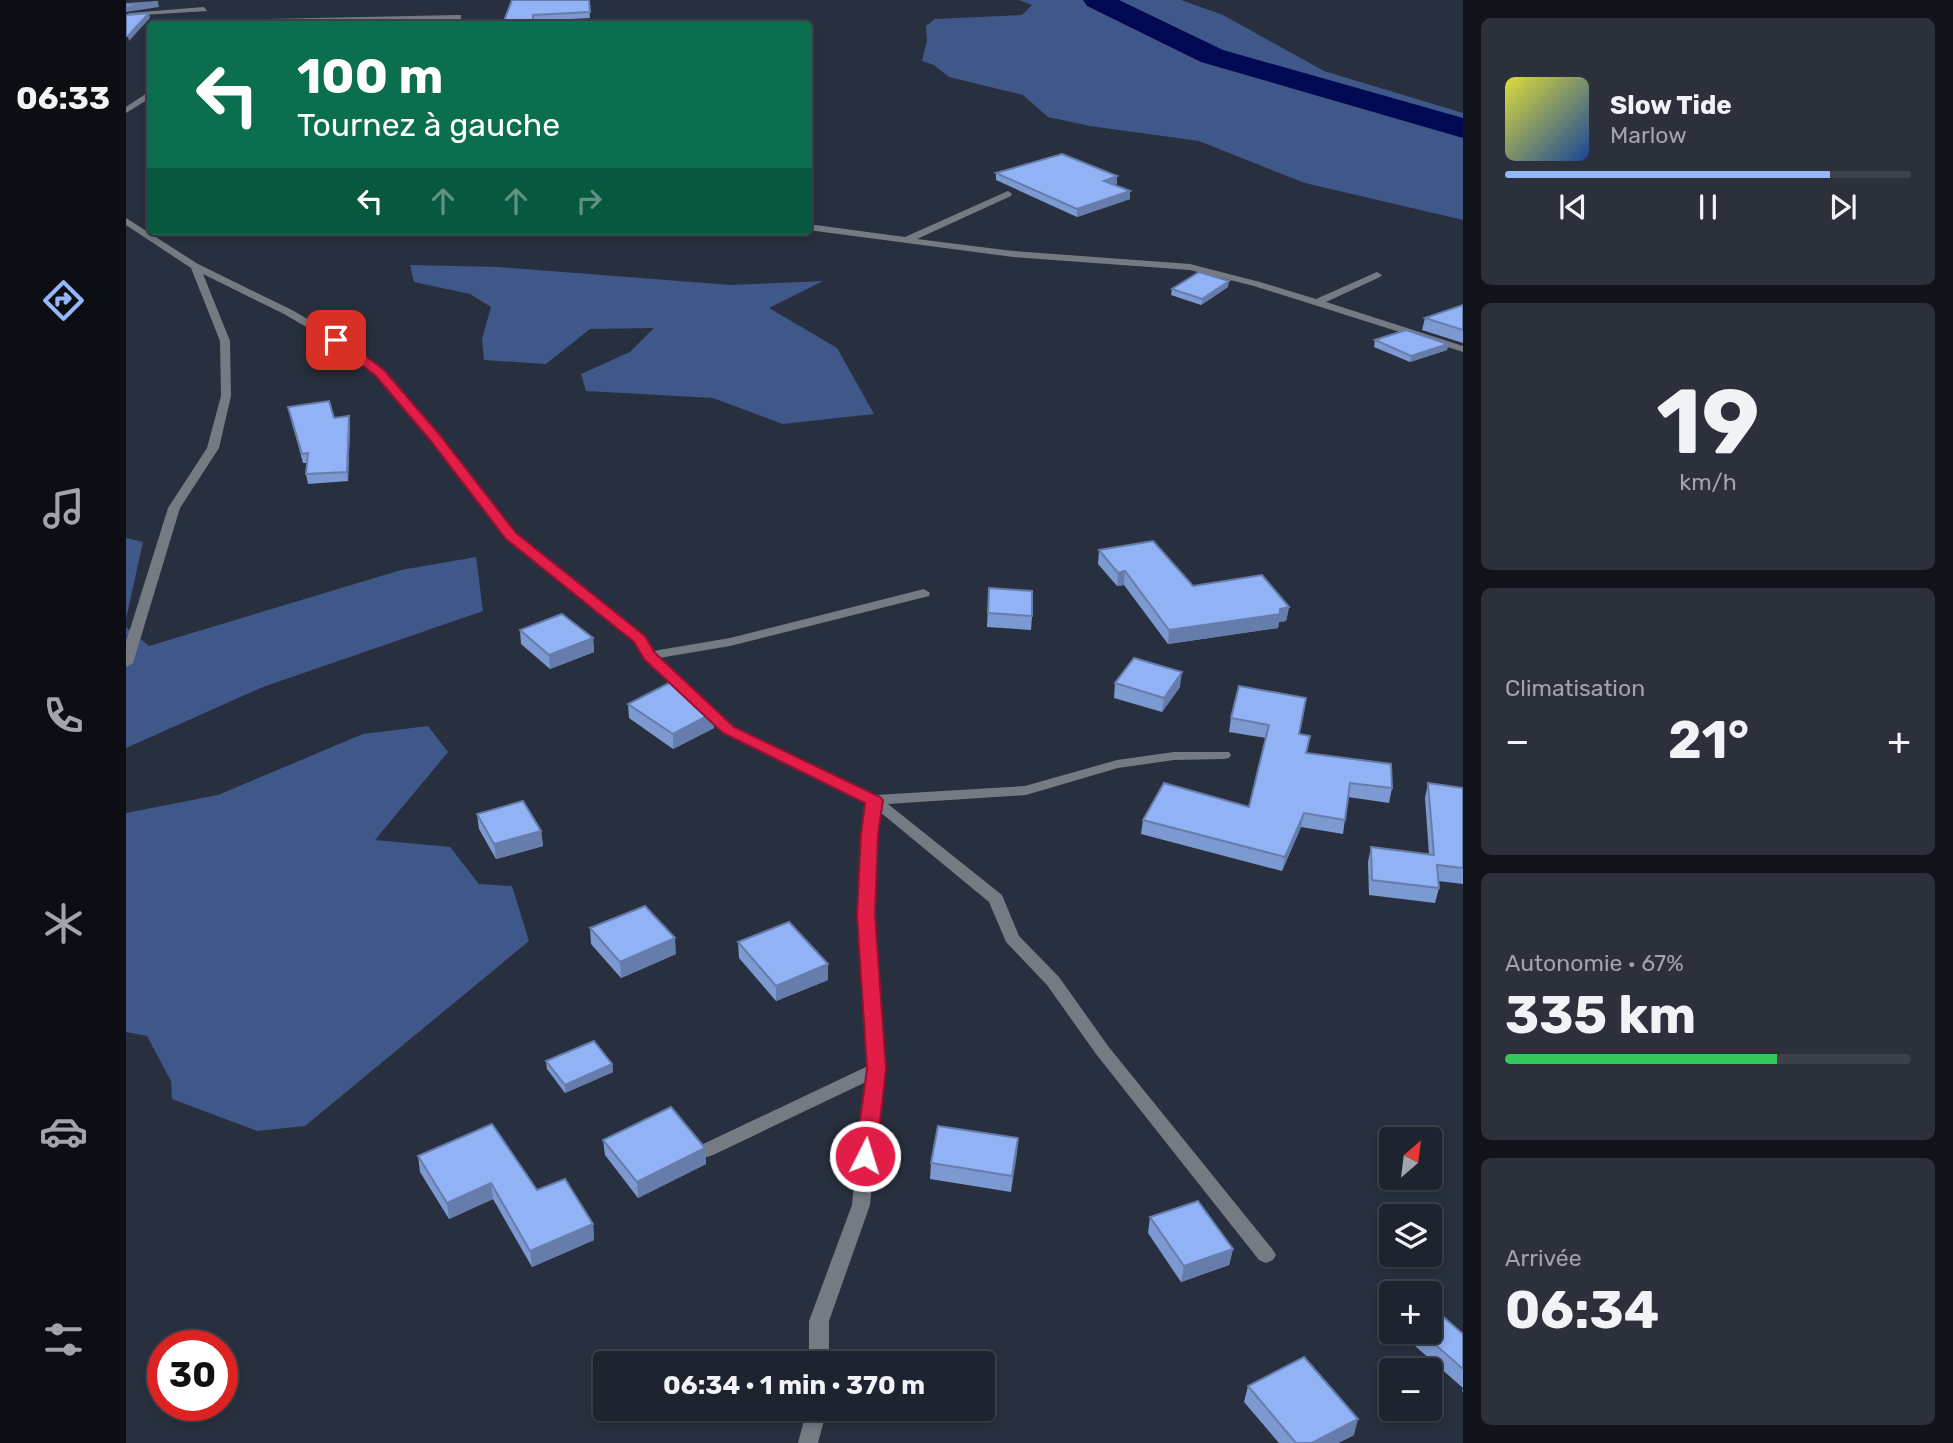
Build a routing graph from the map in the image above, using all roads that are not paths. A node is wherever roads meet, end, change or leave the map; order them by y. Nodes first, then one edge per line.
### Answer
1 (207, 0) edge
2 (204, 9) junction
3 (128, 15) edge
4 (458, 17) dead end
5 (338, 19) junction
6 (211, 21) edge
7 (275, 21) edge
8 (343, 21) edge
9 (147, 97) edge
10 (126, 111) edge
11 (1008, 194) dead end
12 (126, 221) edge
13 (812, 229) edge
14 (147, 235) edge
15 (147, 235) edge
16 (903, 241) junction
17 (195, 266) junction
18 (1377, 275) dead end
19 (1316, 303) junction
20 (1463, 349) edge
21 (924, 593) dead end
22 (649, 656) junction
23 (126, 663) edge
24 (1224, 755) dead end
25 (874, 800) junction
26 (877, 1069) junction
27 (707, 1150) edge
28 (1266, 1255) dead end
29 (820, 1351) edge
30 (814, 1421) edge
31 (808, 1443) edge

1 - 2 street
2 - 3 street
2 - 6 street
4 - 5 street
5 - 7 street
5 - 8 street
9 - 10 street
11 - 16 street
12 - 14 street
13 - 16 street
15 - 17 street
16 - 19 street
17 - 22 street
17 - 23 street
18 - 19 street
19 - 20 street
21 - 22 street
22 - 25 street
24 - 25 street
25 - 26 street
25 - 28 street
26 - 27 street
26 - 29 street
30 - 31 street

